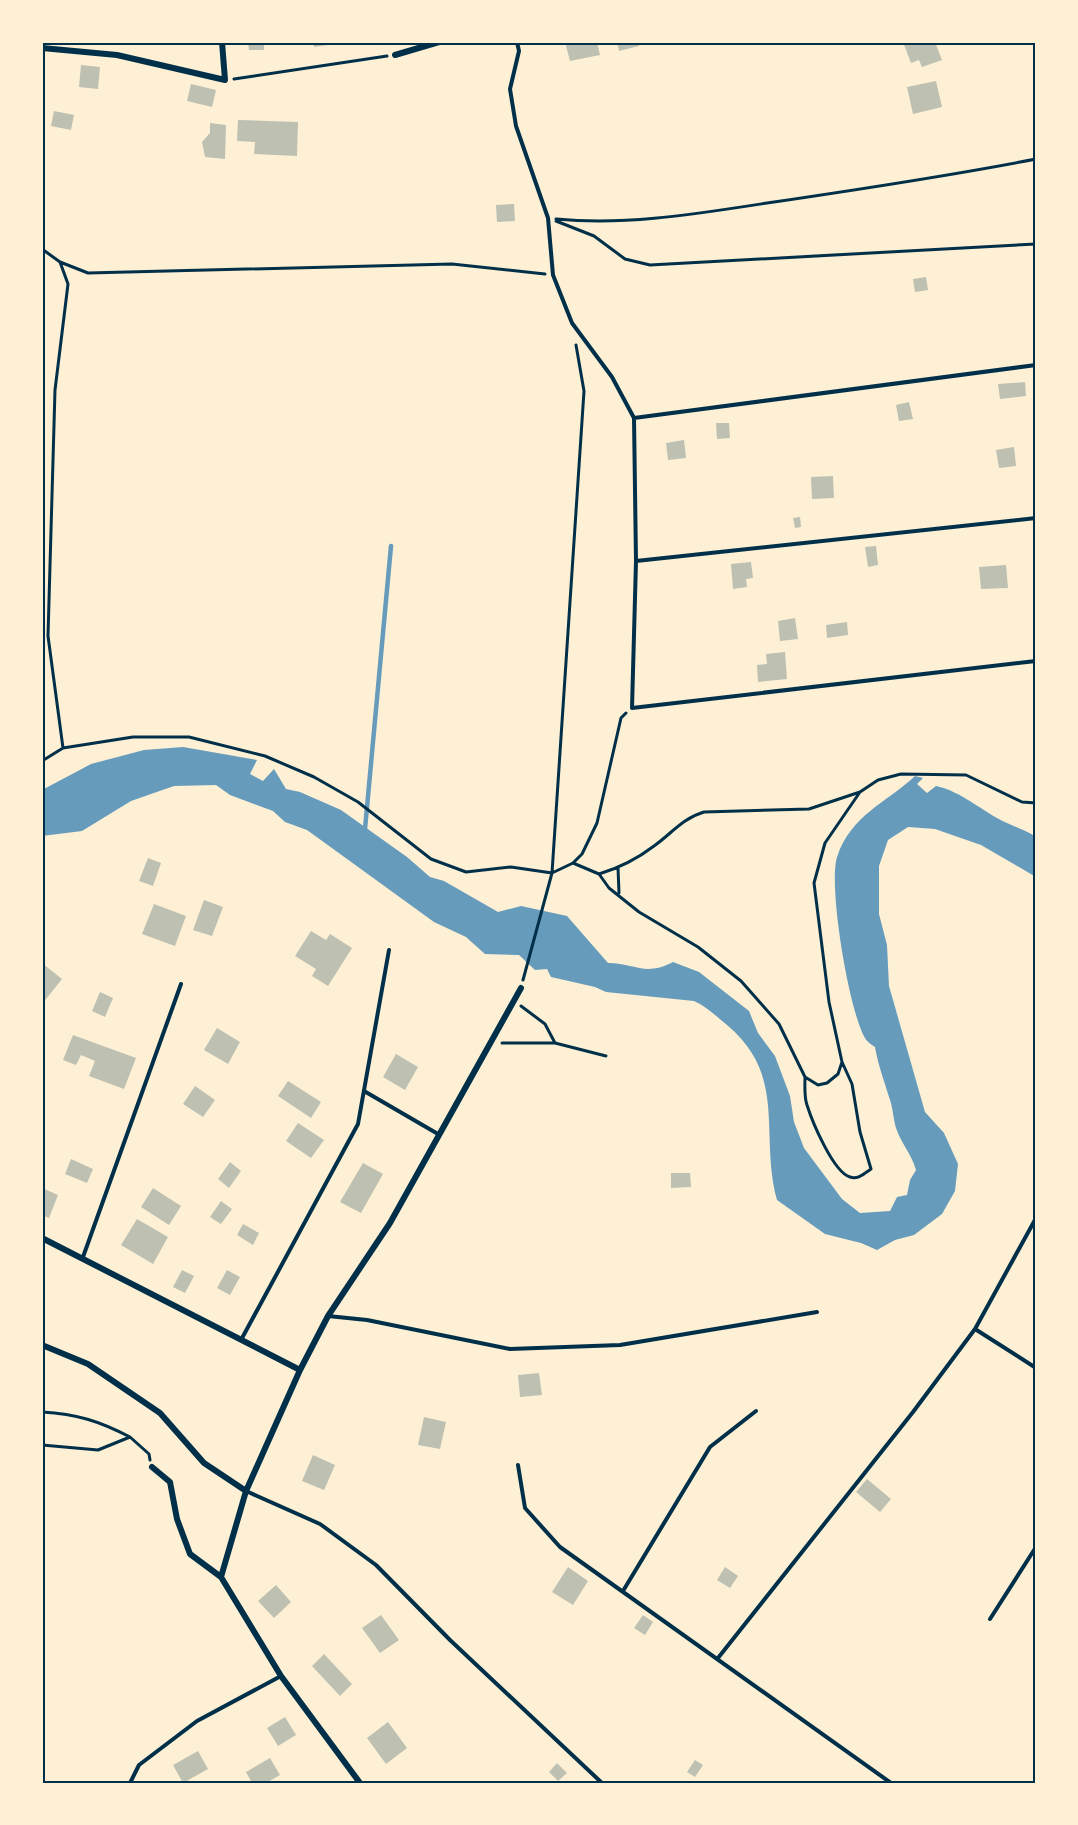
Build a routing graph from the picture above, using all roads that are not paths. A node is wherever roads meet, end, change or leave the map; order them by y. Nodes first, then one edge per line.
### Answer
1 (222, 42) edge
2 (439, 42) edge
3 (517, 42) edge
4 (42, 48) edge
5 (395, 55) road end
6 (1036, 365) edge
7 (634, 418) junction
8 (1036, 518) edge
9 (636, 561) junction
10 (1036, 661) edge
11 (389, 951) dead end
12 (181, 984) dead end
13 (521, 988) road end
14 (364, 1091) junction
15 (438, 1134) junction
16 (1036, 1218) edge
17 (42, 1238) edge
18 (83, 1257) junction
19 (817, 1312) dead end
20 (328, 1316) junction
21 (975, 1329) junction
22 (241, 1340) junction
23 (42, 1345) edge
24 (1036, 1368) edge
25 (300, 1370) junction
26 (756, 1411) dead end
27 (518, 1465) dead end
28 (152, 1467) road end
29 (246, 1491) junction
30 (1036, 1547) edge
31 (222, 1576) junction
32 (623, 1591) junction
33 (990, 1618) dead end
34 (718, 1658) junction
35 (281, 1676) junction
36 (130, 1783) edge
37 (360, 1783) edge
38 (602, 1783) edge
39 (891, 1783) edge

1 - 4 street
2 - 5 street
3 - 7 lane
6 - 7 lane
7 - 9 lane
8 - 9 lane
9 - 10 lane
11 - 14 lane
12 - 18 lane
13 - 15 street
14 - 15 lane
14 - 22 lane
15 - 20 street
16 - 21 lane
17 - 18 street
18 - 22 street
19 - 20 lane
20 - 25 street
21 - 24 lane
21 - 34 lane
22 - 25 street
23 - 29 street
25 - 29 street
26 - 32 lane
27 - 32 lane
28 - 31 street
29 - 31 street
29 - 38 lane
30 - 33 lane
31 - 35 street
32 - 34 lane
34 - 39 lane
35 - 36 lane
35 - 37 street

